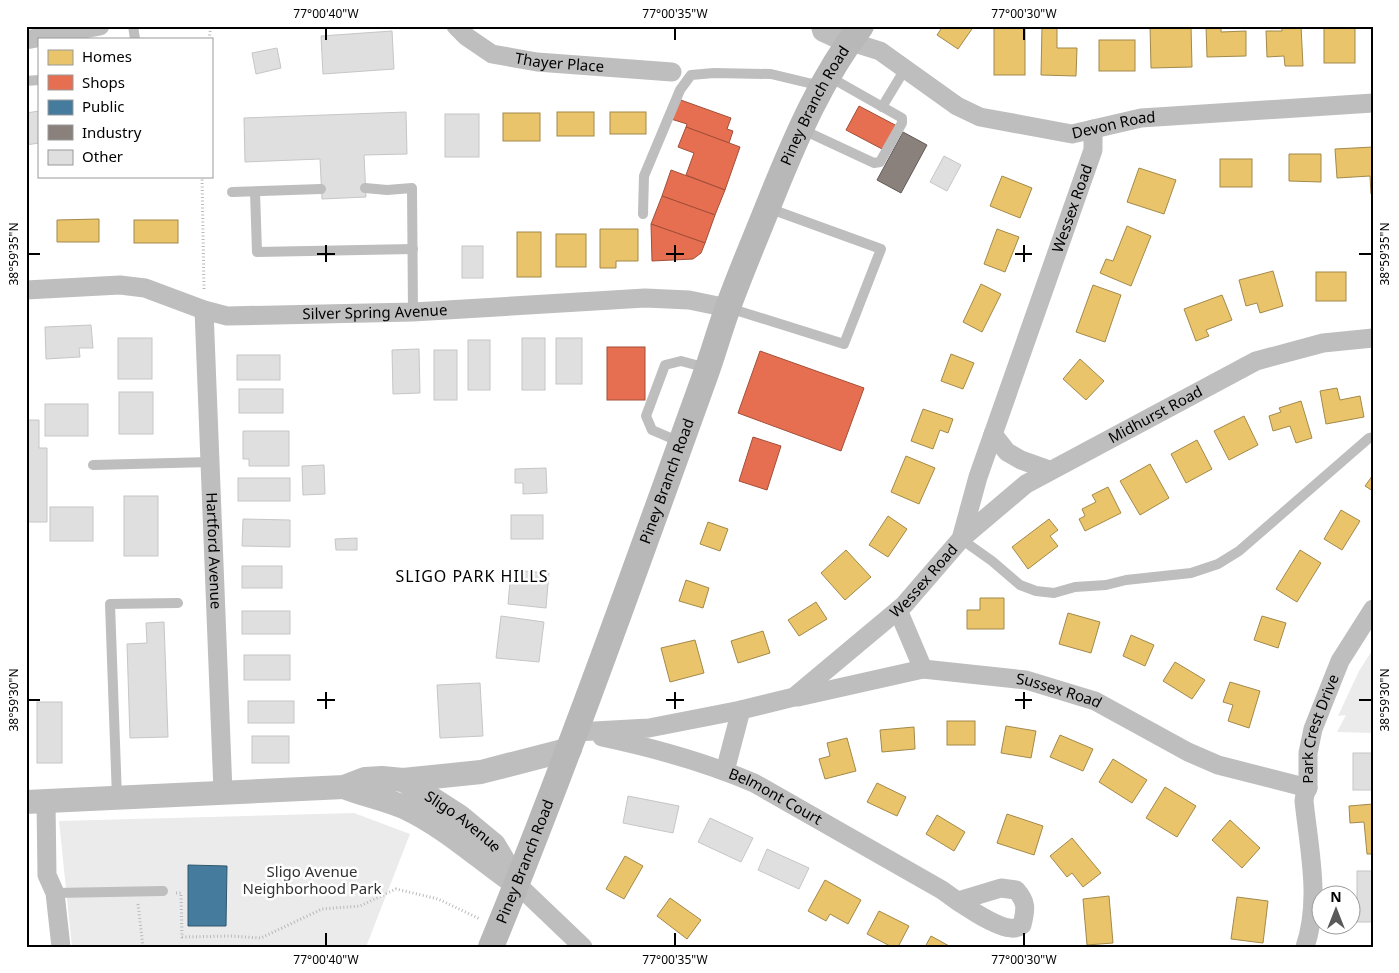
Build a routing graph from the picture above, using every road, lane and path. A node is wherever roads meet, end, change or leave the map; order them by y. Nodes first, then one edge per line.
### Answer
1 (100, 26) edge
2 (456, 26) edge
3 (823, 26) edge
4 (855, 34) edge
5 (70, 35) edge
6 (44, 38) edge
7 (905, 69) junction
8 (672, 72) dead end
9 (824, 81) junction
10 (1373, 102) edge
11 (882, 107) junction
12 (800, 129) junction
13 (1093, 129) junction
14 (202, 178) edge
15 (365, 188) dead end
16 (321, 189) dead end
17 (232, 192) dead end
18 (255, 192) junction
19 (768, 208) junction
20 (643, 214) dead end
21 (413, 249) junction
22 (26, 290) edge
23 (728, 308) junction
24 (204, 310) junction
25 (413, 312) junction
26 (1373, 338) edge
27 (707, 369) junction
28 (993, 434) junction
29 (1373, 437) edge
30 (681, 443) junction
31 (210, 462) junction
32 (94, 465) dead end
33 (1049, 470) junction
34 (961, 539) junction
35 (178, 602) dead end
36 (1373, 609) edge
37 (898, 610) junction
38 (922, 670) junction
39 (794, 697) junction
40 (741, 710) junction
41 (573, 740) junction
42 (726, 771) junction
43 (403, 780) junction
44 (344, 786) junction
45 (1308, 788) junction
46 (222, 792) junction
47 (117, 798) junction
48 (36, 802) edge
49 (516, 884) junction
50 (163, 891) joint
51 (136, 892) junction
52 (55, 893) junction
53 (958, 901) dead end
54 (495, 937) edge
55 (61, 947) edge
56 (143, 947) edge
57 (583, 947) edge
58 (1305, 947) edge

1 - 5 street
2 - 8 street, Thayer Place
3 - 4 street
4 - 7 street, Devon Road
4 - 9 main road, Piney Branch Road
5 - 6 street
7 - 11 lane
7 - 13 street, Devon Road
9 - 11 lane
9 - 12 main road, Piney Branch Road
9 - 20 lane
10 - 13 street, Devon Road
11 - 12 lane
12 - 19 main road, Piney Branch Road
13 - 28 street, Wessex Road
14 - 24 path
15 - 21 lane
16 - 18 lane
17 - 18 lane
18 - 21 lane
19 - 23 main road, Piney Branch Road
19 - 23 lane
21 - 25 lane
22 - 24 street, Silver Spring Avenue
23 - 25 street, Silver Spring Avenue
23 - 27 main road, Piney Branch Road
24 - 25 street, Silver Spring Avenue
24 - 31 street, Hartford Avenue
26 - 33 street, Midhurst Road
27 - 30 main road, Piney Branch Road
27 - 30 lane
28 - 33 street
28 - 34 street, Wessex Road
29 - 34 lane
30 - 41 main road, Piney Branch Road
31 - 32 lane
31 - 46 street, Hartford Avenue
33 - 34 street, Midhurst Road
34 - 37 street, Wessex Road
35 - 47 lane
36 - 45 street, Park Crest Drive
37 - 38 street
37 - 39 street, Wessex Road
38 - 39 street, Sussex Road
38 - 45 street, Sussex Road
39 - 40 street, Wessex Road
40 - 41 street, Wessex Road
40 - 42 street
41 - 42 street, Belmont Court
41 - 43 street
41 - 49 main road, Piney Branch Road
42 - 53 street, Belmont Court
43 - 44 street, Sligo Avenue
43 - 49 street, Sligo Avenue
44 - 46 street, Sligo Avenue
44 - 49 street, Sligo Avenue
45 - 58 street, Park Crest Drive
46 - 47 street, Sligo Avenue
47 - 48 street, Sligo Avenue
48 - 52 street
49 - 54 main road, Piney Branch Road
49 - 57 street
50 - 51 lane
50 - 54 path
51 - 52 lane
51 - 56 path
52 - 55 street

